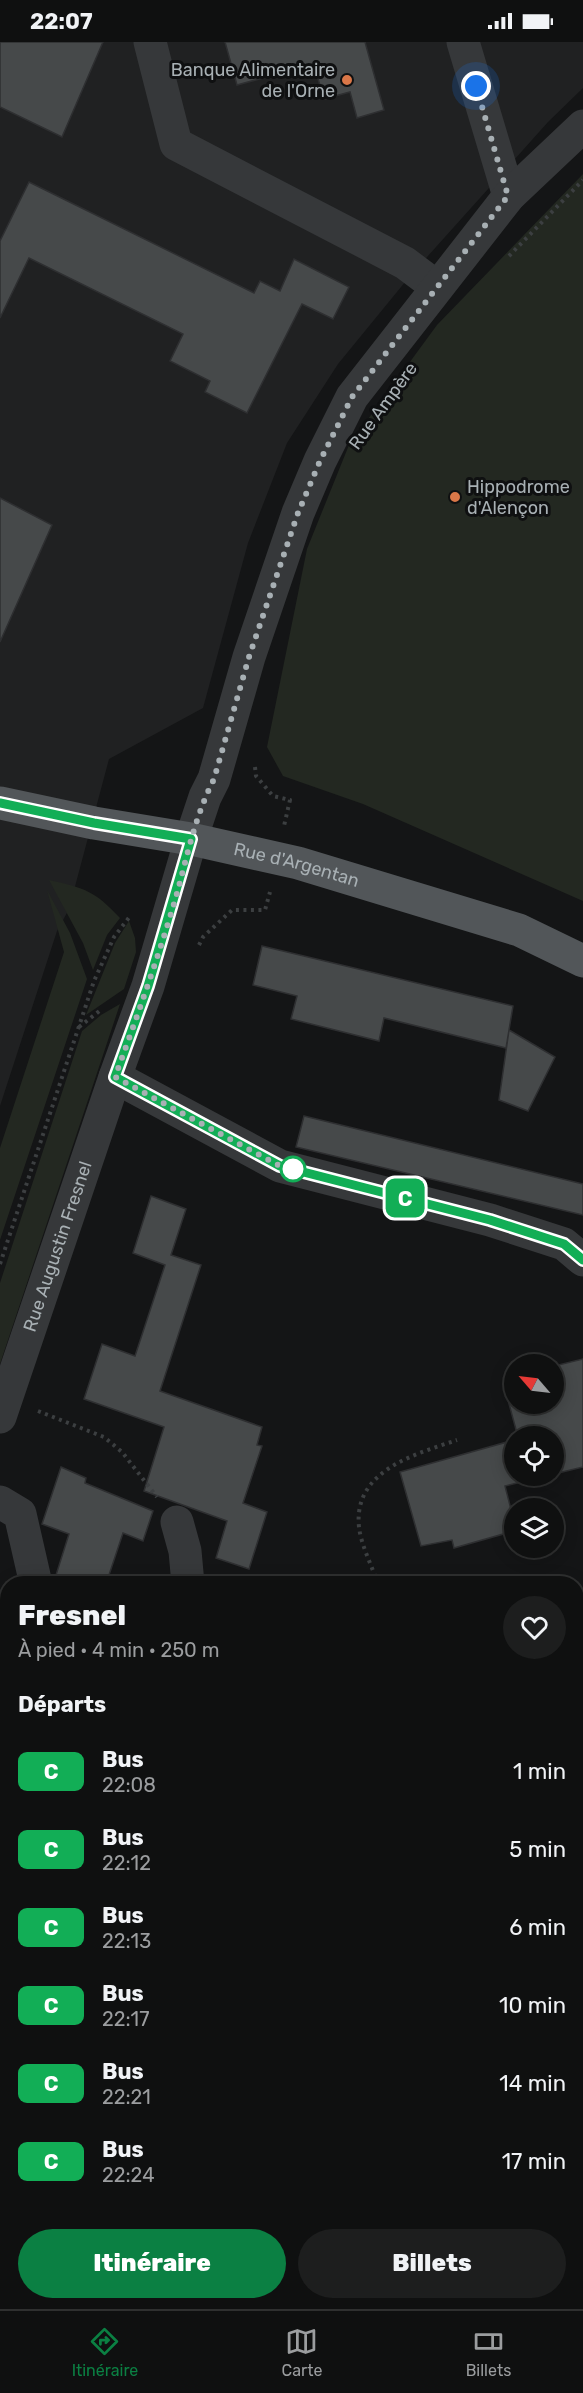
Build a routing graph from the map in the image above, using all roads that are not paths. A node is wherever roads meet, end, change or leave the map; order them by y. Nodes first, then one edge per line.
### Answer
1 (150, 42) edge
2 (463, 42) edge
3 (583, 126) edge
4 (508, 196) junction
5 (437, 287) junction
6 (0, 803) edge
7 (191, 839) junction
8 (583, 961) edge
9 (115, 1077) junction
10 (583, 1260) edge
11 (3, 1408) edge
12 (0, 1502) edge
13 (177, 1521) road end
14 (34, 1576) edge
15 (187, 1576) edge

1 - 5 street
2 - 4 street
3 - 4 street, Rue Ampère
4 - 5 street, Rue Ampère
5 - 7 street, Rue Ampère
6 - 7 main road, Rue d'Argentan
7 - 8 main road, Rue d'Argentan
7 - 9 street, Rue Ampère
9 - 10 street
9 - 11 street, Rue Augustin Fresnel
12 - 14 street
13 - 15 street

